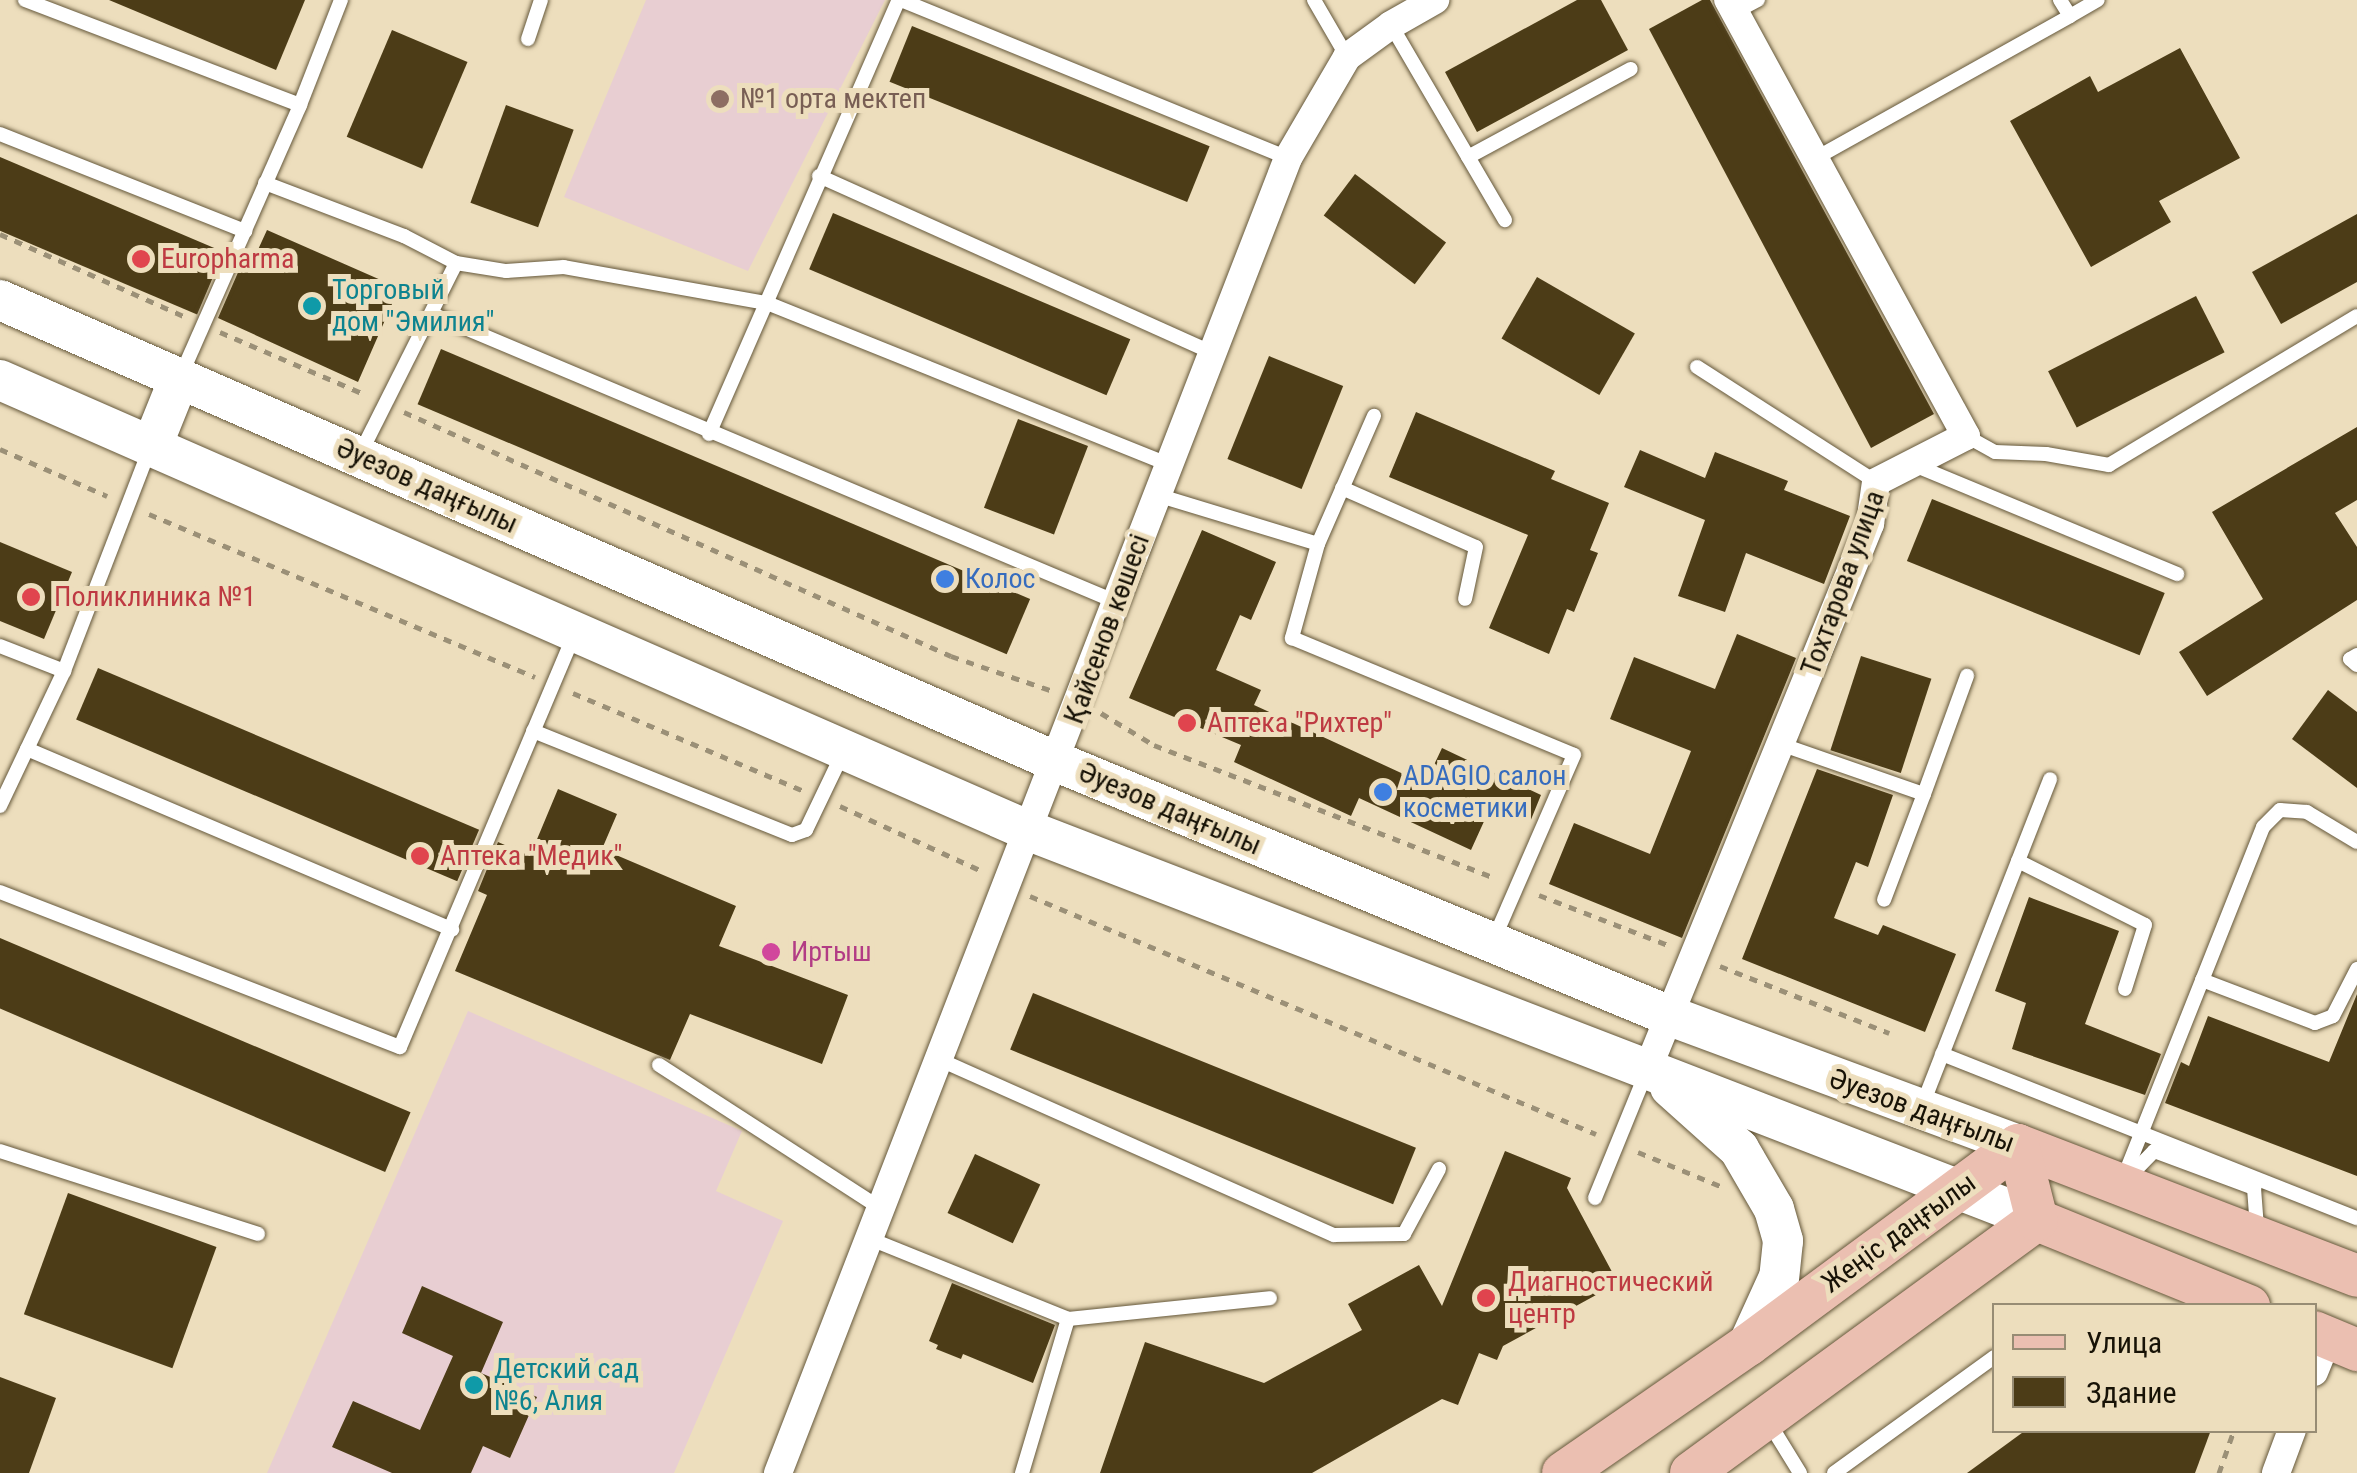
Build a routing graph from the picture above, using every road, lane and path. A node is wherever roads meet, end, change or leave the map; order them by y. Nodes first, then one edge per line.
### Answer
1 (25, 0) edge
2 (341, 0) edge
3 (541, 0) edge
4 (900, 0) edge
5 (1314, 0) edge
6 (1435, 0) edge
7 (2060, 0) edge
8 (2098, 0) edge
9 (1740, 4) edge
10 (2070, 16) junction
11 (1390, 24) junction
12 (528, 39) dead end
13 (1347, 57) junction
14 (1631, 69) dead end
15 (300, 106) junction
16 (0, 134) edge
17 (1468, 157) junction
18 (1288, 158) junction
19 (1816, 158) junction
20 (819, 176) junction
21 (265, 184) junction
22 (1504, 220) dead end
23 (245, 231) junction
24 (0, 234) edge
25 (456, 263) junction
26 (0, 300) edge
27 (767, 303) junction
28 (432, 314) junction
29 (2357, 316) edge
30 (203, 325) junction
31 (1213, 353) junction
32 (1697, 367) dead end
33 (180, 378) junction
34 (0, 380) edge
35 (384, 403) junction
36 (1374, 416) dead end
37 (708, 434) junction
38 (1966, 436) junction
39 (152, 446) junction
40 (0, 449) edge
41 (359, 456) junction
42 (1912, 464) junction
43 (1169, 465) junction
44 (1876, 482) junction
45 (1342, 488) junction
46 (1157, 496) junction
47 (127, 505) junction
48 (1318, 544) junction
49 (2177, 574) dead end
50 (1465, 599) dead end
51 (1114, 601) junction
52 (576, 632) junction
53 (0, 646) edge
54 (2357, 655) edge
55 (2357, 665) edge
56 (64, 670) junction
57 (1967, 676) dead end
58 (551, 684) junction
59 (1080, 700) junction
60 (533, 731) junction
61 (1783, 745) junction
62 (27, 749) junction
63 (845, 750) junction
64 (1057, 762) junction
65 (2050, 779) dead end
66 (1924, 794) junction
67 (821, 798) junction
68 (0, 806) edge
69 (1028, 830) junction
70 (2357, 842) edge
71 (2018, 861) junction
72 (1004, 884) junction
73 (1517, 886) junction
74 (0, 892) edge
75 (1884, 900) dead end
76 (452, 929) junction
77 (1492, 943) junction
78 (1694, 955) junction
79 (1533, 960) junction
80 (2357, 968) edge
81 (2202, 980) junction
82 (2124, 990) dead end
83 (1510, 1016) junction
84 (1670, 1016) junction
85 (1890, 1033) dead end
86 (1942, 1054) junction
87 (937, 1058) junction
88 (660, 1066) dead end
89 (1648, 1068) junction
90 (1920, 1111) junction
91 (2141, 1133) junction
92 (1617, 1144) junction
93 (2018, 1145) junction
94 (0, 1151) edge
95 (1439, 1170) dead end
96 (2120, 1185) junction
97 (1722, 1187) dead end
98 (1959, 1189) junction
99 (1595, 1198) dead end
100 (880, 1208) junction
101 (2357, 1218) edge
102 (2037, 1220) junction
103 (258, 1234) dead end
104 (868, 1238) junction
105 (2357, 1276) edge
106 (1270, 1298) dead end
107 (2242, 1303) edge
108 (1068, 1319) junction
109 (1748, 1344) junction
110 (1992, 1358) edge
111 (1768, 1420) junction
112 (2233, 1433) edge
113 (2291, 1433) edge
114 (778, 1473) edge
115 (1022, 1473) edge
116 (1563, 1473) edge
117 (1691, 1473) edge
118 (1800, 1473) edge
119 (1834, 1473) edge
120 (2219, 1473) edge
121 (2276, 1473) edge

1 - 15 lane
2 - 15 lane
3 - 12 lane
4 - 18 lane
4 - 20 lane
5 - 13 lane
6 - 11 street, Қайсенов көшесі
7 - 10 lane
8 - 10 lane
9 - 19 street
10 - 19 lane
11 - 13 street, Қайсенов көшесі
11 - 17 lane
13 - 18 street, Қайсенов көшесі
14 - 17 lane
15 - 21 lane
16 - 23 lane
17 - 22 lane
18 - 31 street, Қайсенов көшесі
19 - 38 street
20 - 27 lane
20 - 31 lane
21 - 23 lane
21 - 25 lane
23 - 30 lane
24 - 30 path
25 - 27 lane
25 - 28 lane
26 - 33 main road, Әуезов даңғылы
27 - 37 lane
27 - 43 lane
28 - 35 lane
28 - 37 lane
29 - 38 lane
30 - 33 lane
30 - 35 path
31 - 43 street, Қайсенов көшесі
32 - 44 lane
33 - 39 main road
33 - 41 main road, Әуезов даңғылы
34 - 39 main road, Әуезов даңғылы
35 - 41 lane
35 - 59 path
36 - 45 lane
37 - 51 lane
38 - 42 street, Тохтарова улица
39 - 47 lane
39 - 52 main road, Әуезов даңғылы
40 - 47 path
41 - 64 main road, Әуезов даңғылы
42 - 44 street, Тохтарова улица
42 - 49 lane
43 - 46 street, Қайсенов көшесі
44 - 61 street, Тохтарова улица
45 - 48 lane
45 - 50 lane
46 - 48 lane
46 - 51 street, Қайсенов көшесі
47 - 56 lane
47 - 58 path
48 - 73 lane
51 - 59 street, Қайсенов көшесі
52 - 58 lane
52 - 63 main road, Әуезов даңғылы
53 - 56 lane
54 - 55 lane
56 - 62 lane
57 - 66 lane
58 - 60 lane
58 - 67 path
59 - 64 street, Қайсенов көшесі
59 - 73 path
60 - 67 lane
60 - 76 lane
61 - 66 lane
61 - 78 street, Тохтарова улица
62 - 68 lane
62 - 76 lane
63 - 67 lane
63 - 69 main road, Әуезов даңғылы
64 - 69 street, Қайсенов көшесі
64 - 77 main road, Әуезов даңғылы
65 - 71 lane
66 - 75 lane
67 - 72 path
69 - 72 street, Қайсенов көшесі
69 - 83 main road, Әуезов даңғылы
70 - 81 lane
71 - 82 lane
71 - 86 lane
72 - 87 street, Қайсенов көшесі
72 - 92 path
73 - 77 lane
73 - 78 path
74 - 76 lane
77 - 79 main road, Әуезов даңғылы
78 - 84 street, Тохтарова улица
78 - 85 path
79 - 83 main road
79 - 84 main road, Әуезов даңғылы
80 - 81 lane
81 - 91 lane
83 - 89 main road, Әуезов даңғылы
84 - 89 street, Тохтарова улица
84 - 90 main road, Әуезов даңғылы
86 - 90 lane
86 - 91 lane
87 - 95 lane
87 - 100 street, Қайсенов көшесі
88 - 100 lane
89 - 92 lane
89 - 98 main road, Әуезов даңғылы
89 - 109 main road
90 - 93 main road, Әуезов даңғылы
91 - 96 lane
91 - 101 lane
92 - 97 path
92 - 99 lane
93 - 96 main road, Әуезов даңғылы
93 - 98 main road, Жеңіс даңғылы
93 - 102 main road
94 - 103 lane
96 - 105 main road, Әуезов даңғылы
98 - 102 main road, Әуезов даңғылы
98 - 109 main road, Жеңіс даңғылы
100 - 104 street, Қайсенов көшесі
102 - 107 main road, Әуезов даңғылы
102 - 111 main road
104 - 108 lane
104 - 114 street, Қайсенов көшесі
106 - 108 lane
108 - 115 lane
109 - 116 main road, Жеңіс даңғылы
110 - 119 lane
111 - 117 main road
111 - 118 lane
112 - 120 path
113 - 121 street

